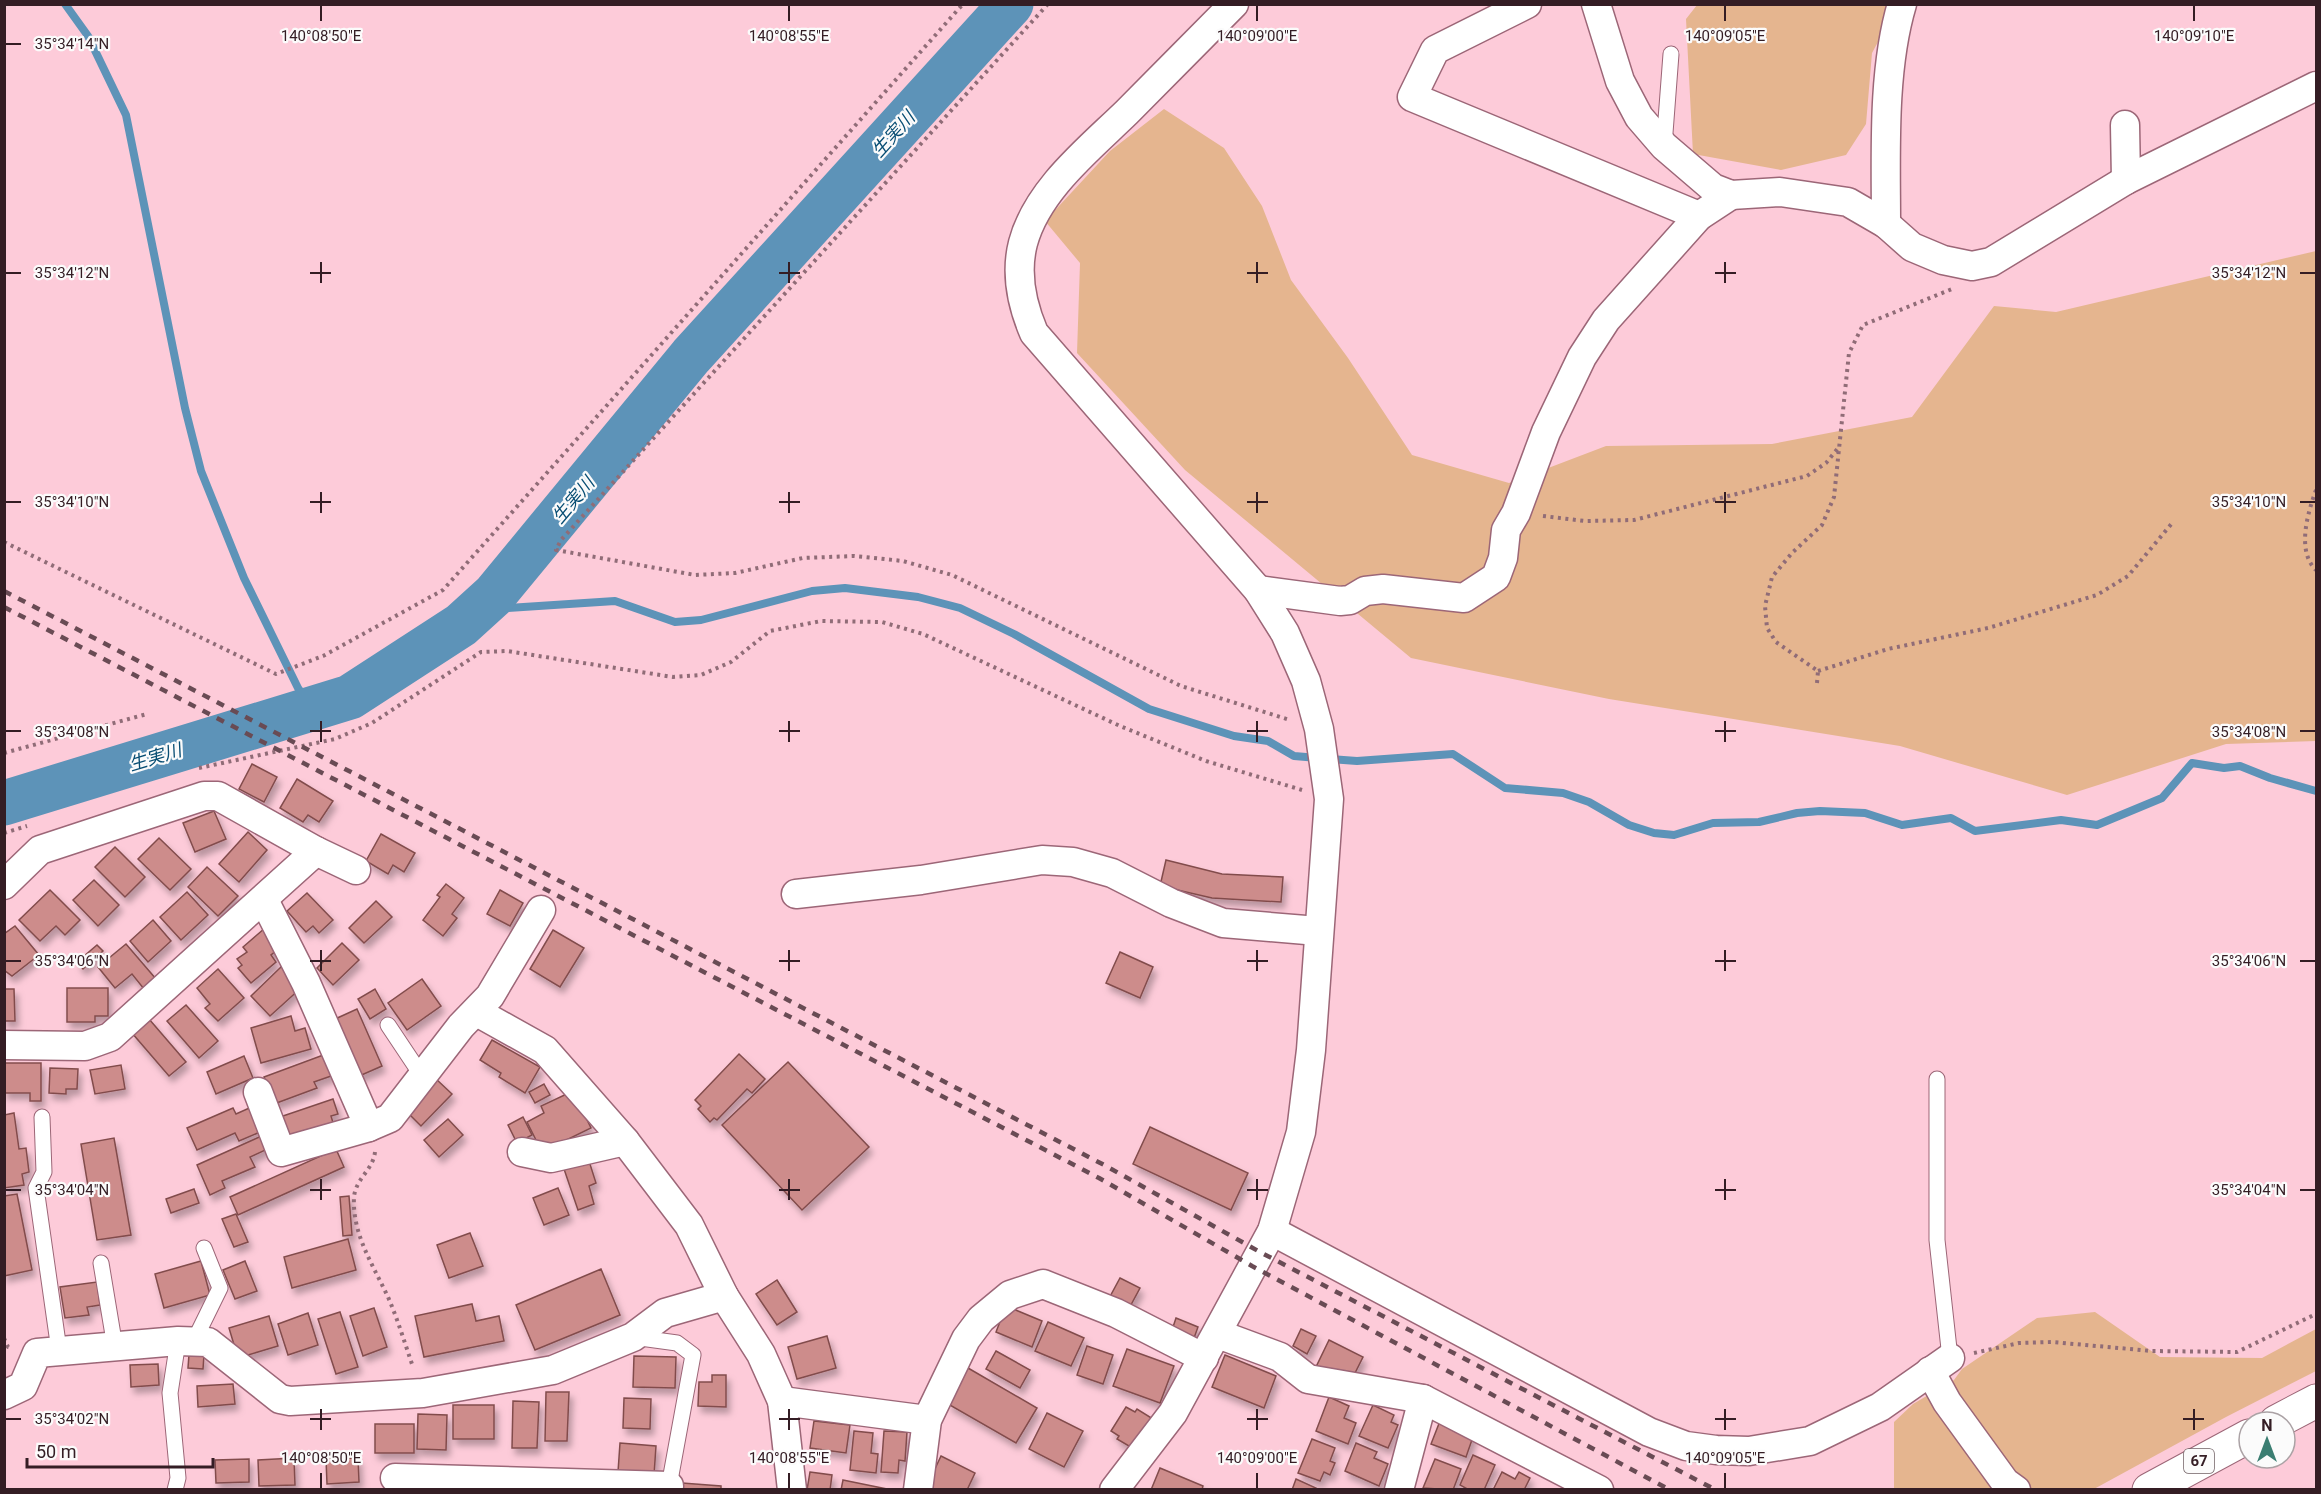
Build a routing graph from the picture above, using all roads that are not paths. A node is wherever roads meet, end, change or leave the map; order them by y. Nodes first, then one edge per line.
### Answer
1 (1234, 4) edge
2 (1527, 4) edge
3 (1596, 4) edge
4 (1902, 4) edge
5 (1671, 54) dead end
6 (2316, 86) edge
7 (2125, 125) dead end
8 (1664, 146) junction
9 (2126, 180) junction
10 (1731, 195) junction
11 (1699, 216) junction
12 (1886, 224) junction
13 (1258, 590) junction
14 (316, 851) junction
15 (356, 870) dead end
16 (4, 885) edge
17 (796, 894) dead end
18 (264, 900) junction
19 (541, 910) dead end
20 (1318, 931) junction
21 (477, 1012) junction
22 (388, 1026) dead end
23 (4, 1045) edge
24 (422, 1076) junction
25 (1936, 1079) dead end
26 (258, 1092) dead end
27 (42, 1117) dead end
28 (369, 1127) junction
29 (625, 1141) junction
30 (522, 1152) dead end
31 (1272, 1231) junction
32 (204, 1248) dead end
33 (101, 1263) dead end
34 (724, 1296) junction
35 (1218, 1334) junction
36 (633, 1337) junction
37 (186, 1341) junction
38 (115, 1347) junction
39 (59, 1350) junction
40 (1204, 1358) junction
41 (1940, 1365) junction
42 (4, 1395) edge
43 (1424, 1399) junction
44 (782, 1401) junction
45 (2316, 1401) edge
46 (2297, 1411) edge
47 (927, 1420) junction
48 (2237, 1443) edge
49 (394, 1478) dead end
50 (507, 1486) edge
51 (668, 1488) edge
52 (175, 1490) edge
53 (792, 1490) edge
54 (918, 1490) edge
55 (1114, 1490) edge
56 (1400, 1490) edge
57 (1599, 1490) edge
58 (2016, 1490) edge
59 (2150, 1490) edge

1 - 13 street
2 - 11 street
3 - 8 street
4 - 12 street
5 - 8 lane
6 - 9 street
7 - 9 street
8 - 10 street
9 - 12 street
10 - 11 street
10 - 12 street
11 - 13 street
13 - 20 street
14 - 15 street
14 - 16 street
14 - 18 street
17 - 20 street
18 - 23 street
18 - 28 street
19 - 21 street
20 - 31 street
21 - 24 street
21 - 29 street
22 - 24 lane
24 - 28 street
25 - 41 lane
26 - 28 street
27 - 39 lane
29 - 30 street
29 - 34 street
31 - 35 street
31 - 41 street
32 - 37 lane
33 - 38 lane
34 - 36 street
34 - 44 street
35 - 40 street
35 - 43 street
36 - 37 street
36 - 51 lane
37 - 38 street
37 - 52 lane
38 - 39 street
39 - 42 street
40 - 47 street
40 - 55 street
41 - 58 street
43 - 56 street
43 - 57 street
44 - 47 street
44 - 53 street
45 - 46 main road
47 - 54 street
48 - 59 main road, 67
49 - 50 street
50 - 51 street

